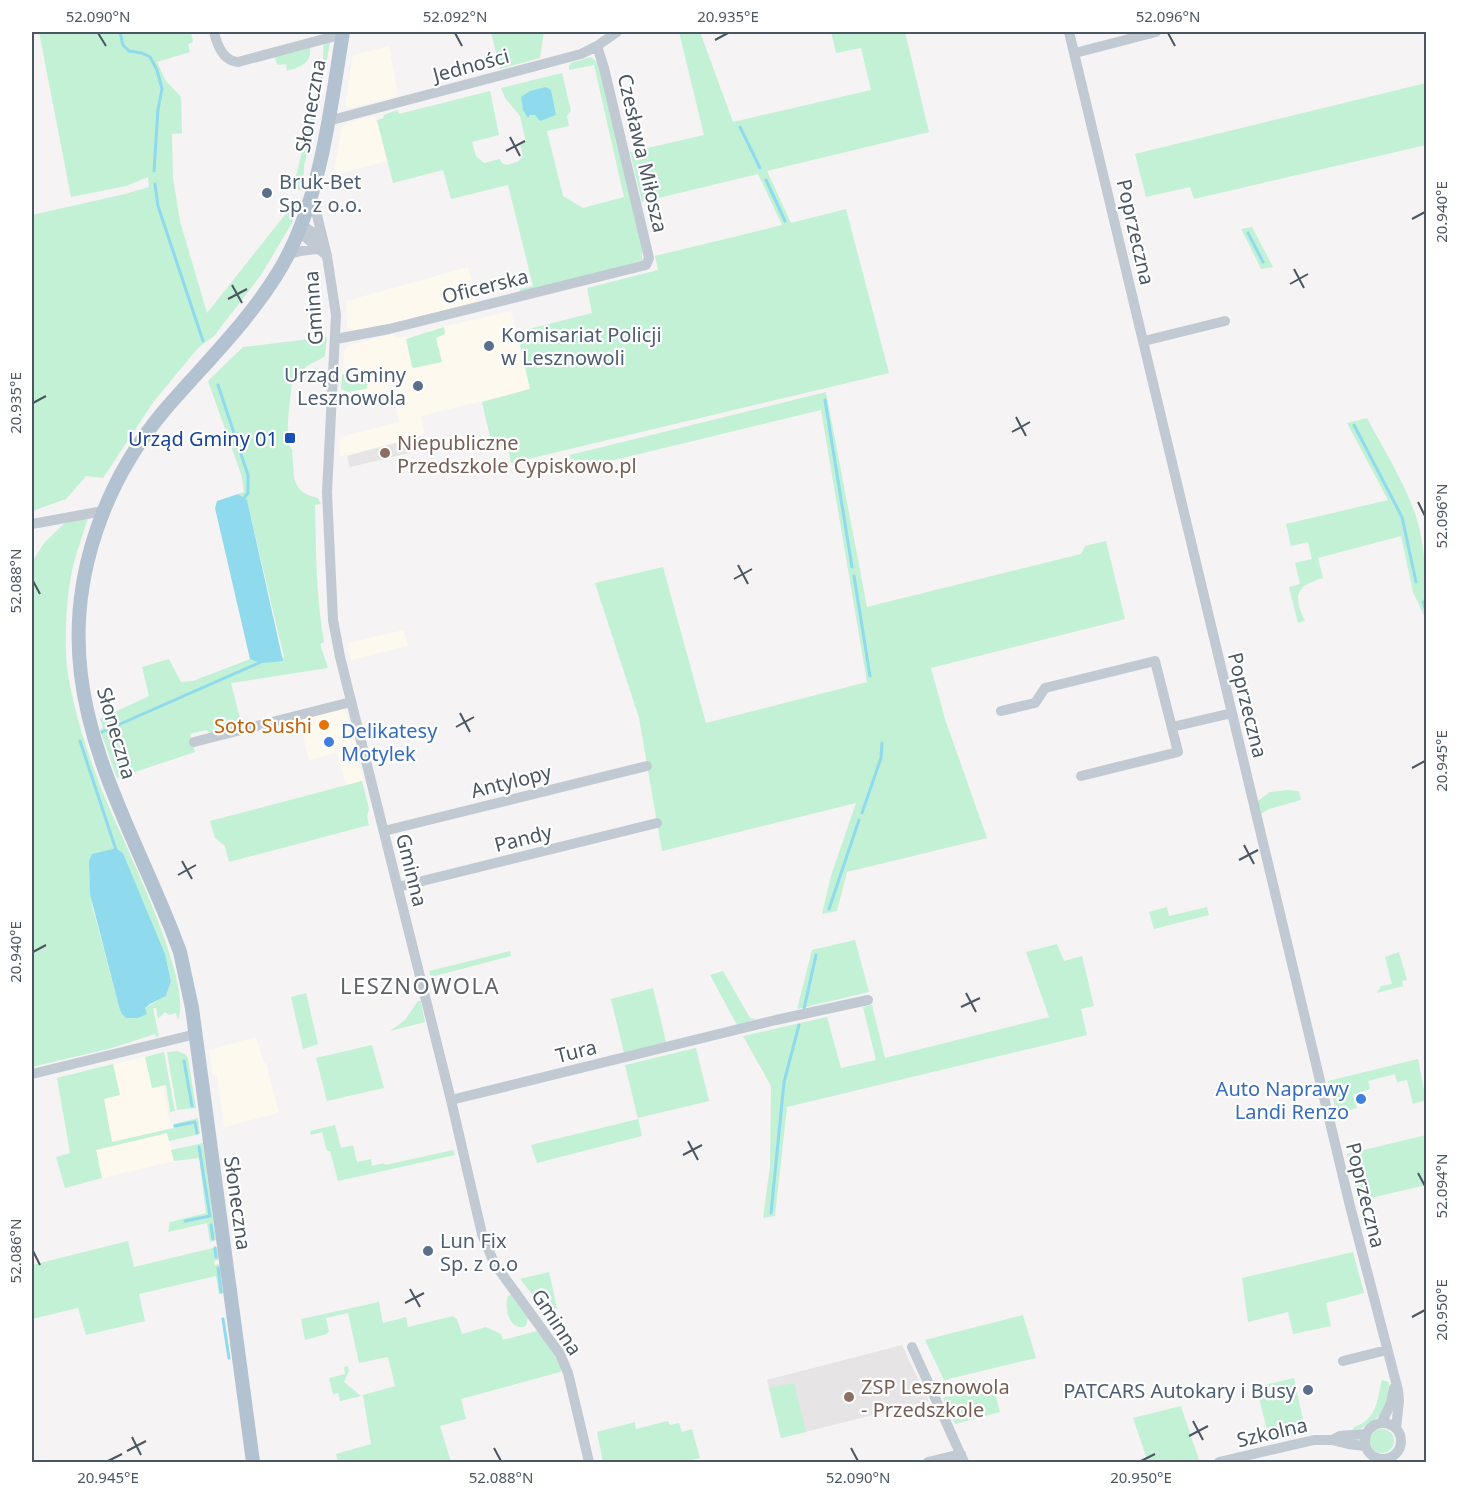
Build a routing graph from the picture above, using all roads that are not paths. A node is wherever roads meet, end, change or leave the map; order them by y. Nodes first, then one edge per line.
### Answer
1 (214, 32) edge
2 (617, 32) edge
3 (1070, 32) edge
4 (1156, 32) edge
5 (343, 33) edge
6 (320, 35) edge
7 (597, 46) junction
8 (1075, 53) junction
9 (328, 121) junction
10 (312, 194) junction
11 (300, 228) junction
12 (323, 239) junction
13 (324, 252) junction
14 (288, 255) junction
15 (643, 267) joint
16 (1225, 321) dead end
17 (336, 339) junction
18 (1144, 341) junction
19 (104, 511) junction
20 (32, 524) edge
21 (351, 702) junction
22 (1001, 711) dead end
23 (1232, 713) junction
24 (1172, 727) junction
25 (194, 742) dead end
26 (647, 766) dead end
27 (1081, 776) dead end
28 (657, 824) dead end
29 (384, 831) junction
30 (398, 887) junction
31 (868, 1000) dead end
32 (196, 1034) junction
33 (32, 1074) edge
34 (451, 1100) junction
35 (912, 1347) dead end
36 (1387, 1350) junction
37 (1343, 1361) dead end
38 (1395, 1386) junction
39 (1382, 1422) junction
40 (1396, 1428) junction
41 (1365, 1434) junction
42 (1332, 1440) junction
43 (1365, 1446) junction
44 (963, 1458) edge
45 (1387, 1460) edge
46 (253, 1462) edge
47 (589, 1462) edge
48 (928, 1462) edge
49 (1219, 1462) edge

1 - 6 street
2 - 7 street, Jedności
3 - 8 street, Poprzeczna
4 - 8 street
5 - 6 street
5 - 9 main road, Słoneczna
7 - 9 street, Jedności
7 - 15 street, Czesława Miłosza
8 - 18 street, Poprzeczna
9 - 10 main road, Słoneczna
10 - 11 main road, Słoneczna
10 - 12 street, Gminna
11 - 12 street
11 - 13 street, Gminna
11 - 14 main road, Słoneczna
12 - 13 street, Gminna
13 - 14 street, Gminna
13 - 17 street, Gminna
14 - 19 main road, Słoneczna
15 - 17 street, Oficerska
16 - 18 street
17 - 21 street, Gminna
18 - 23 street, Poprzeczna
19 - 20 street
19 - 32 main road, Słoneczna
21 - 25 street
21 - 29 street, Gminna
22 - 24 street
23 - 24 street
23 - 36 street, Poprzeczna
24 - 27 street
26 - 29 street, Antylopy
28 - 30 street, Pandy
29 - 30 street, Gminna
30 - 34 street, Gminna
31 - 34 street, Tura
32 - 33 street
32 - 46 main road, Słoneczna
34 - 47 street, Gminna
35 - 44 street
36 - 37 street
36 - 38 street, Poprzeczna
38 - 39 street
38 - 40 street, Poprzeczna
39 - 40 street
39 - 41 street
40 - 45 street
41 - 42 street, Szkolna
41 - 43 street
42 - 43 street, Szkolna
42 - 49 street, Szkolna
43 - 45 street
44 - 48 street

